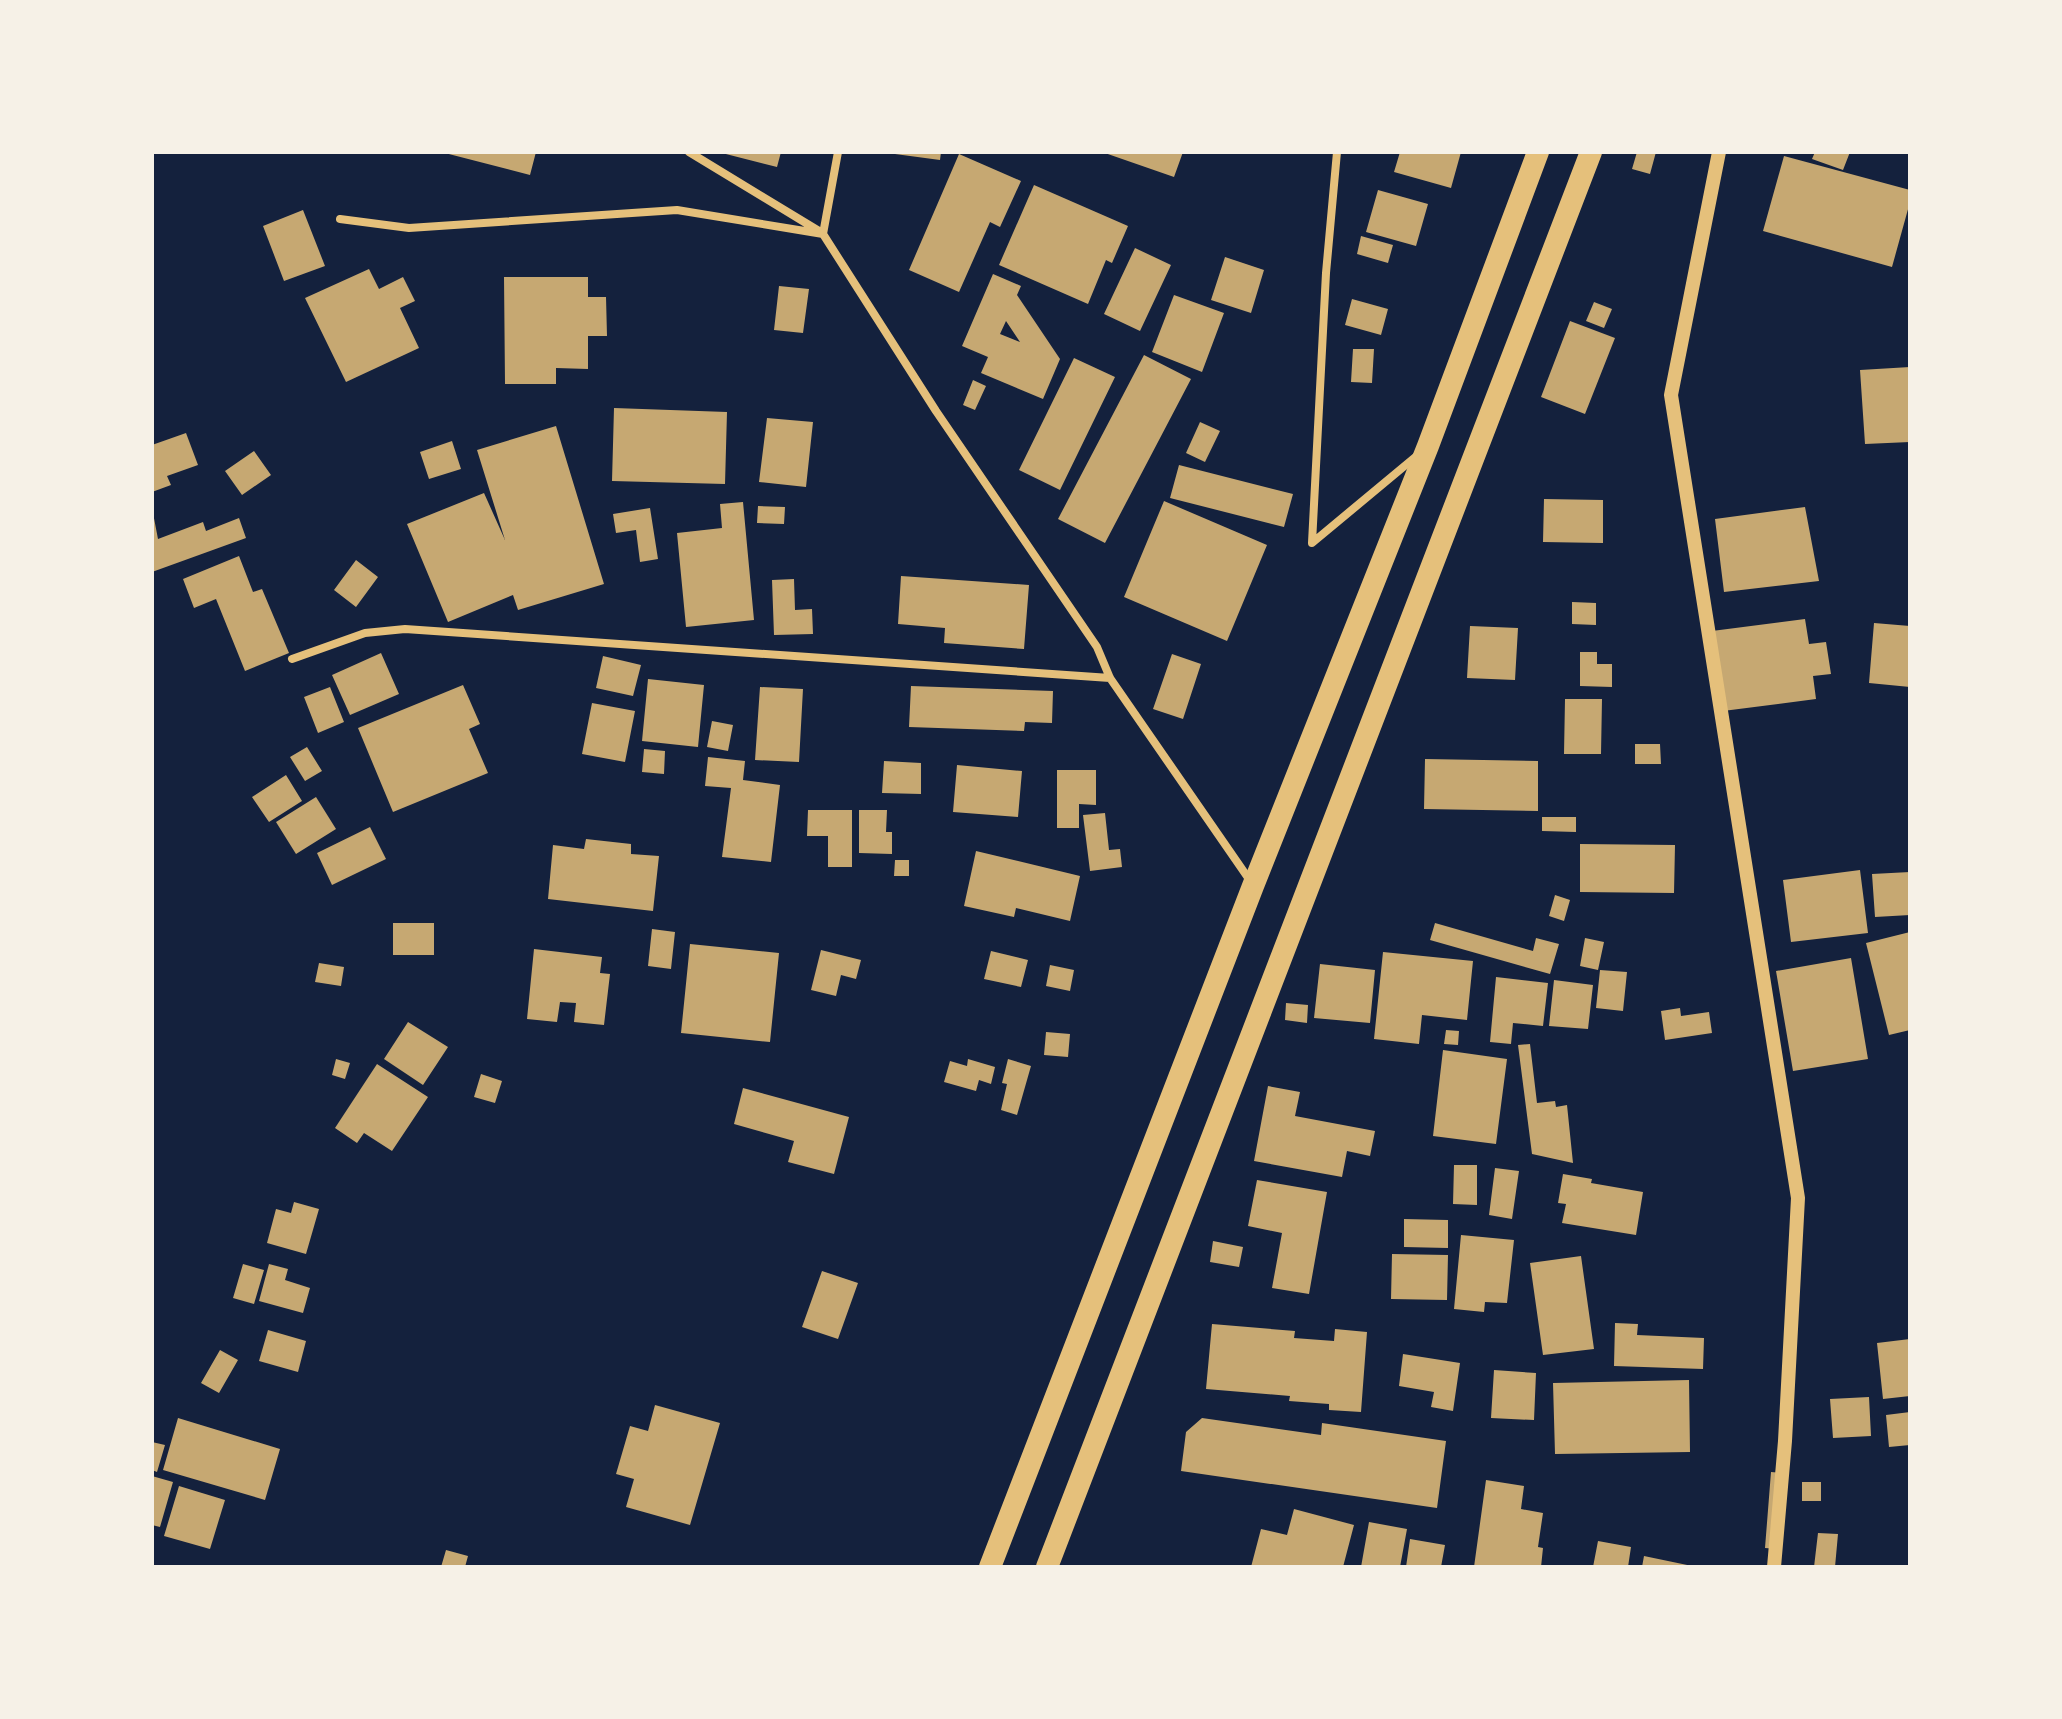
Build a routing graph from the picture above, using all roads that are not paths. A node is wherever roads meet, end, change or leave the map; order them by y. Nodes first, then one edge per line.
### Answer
1 (689, 152) edge
2 (838, 152) edge
3 (1337, 152) edge
4 (1538, 152) edge
5 (1591, 152) edge
6 (1719, 152) edge
7 (340, 219) dead end
8 (823, 234) junction
9 (1428, 446) junction
10 (292, 659) dead end
11 (1110, 678) junction
12 (1253, 886) junction
13 (990, 1567) edge
14 (1047, 1567) edge
15 (1774, 1567) edge

1 - 8 street
2 - 8 street
3 - 9 street
4 - 9 highway
5 - 14 highway
6 - 15 street
7 - 8 street
8 - 11 street
9 - 12 highway
10 - 11 street
11 - 12 street
12 - 13 highway

